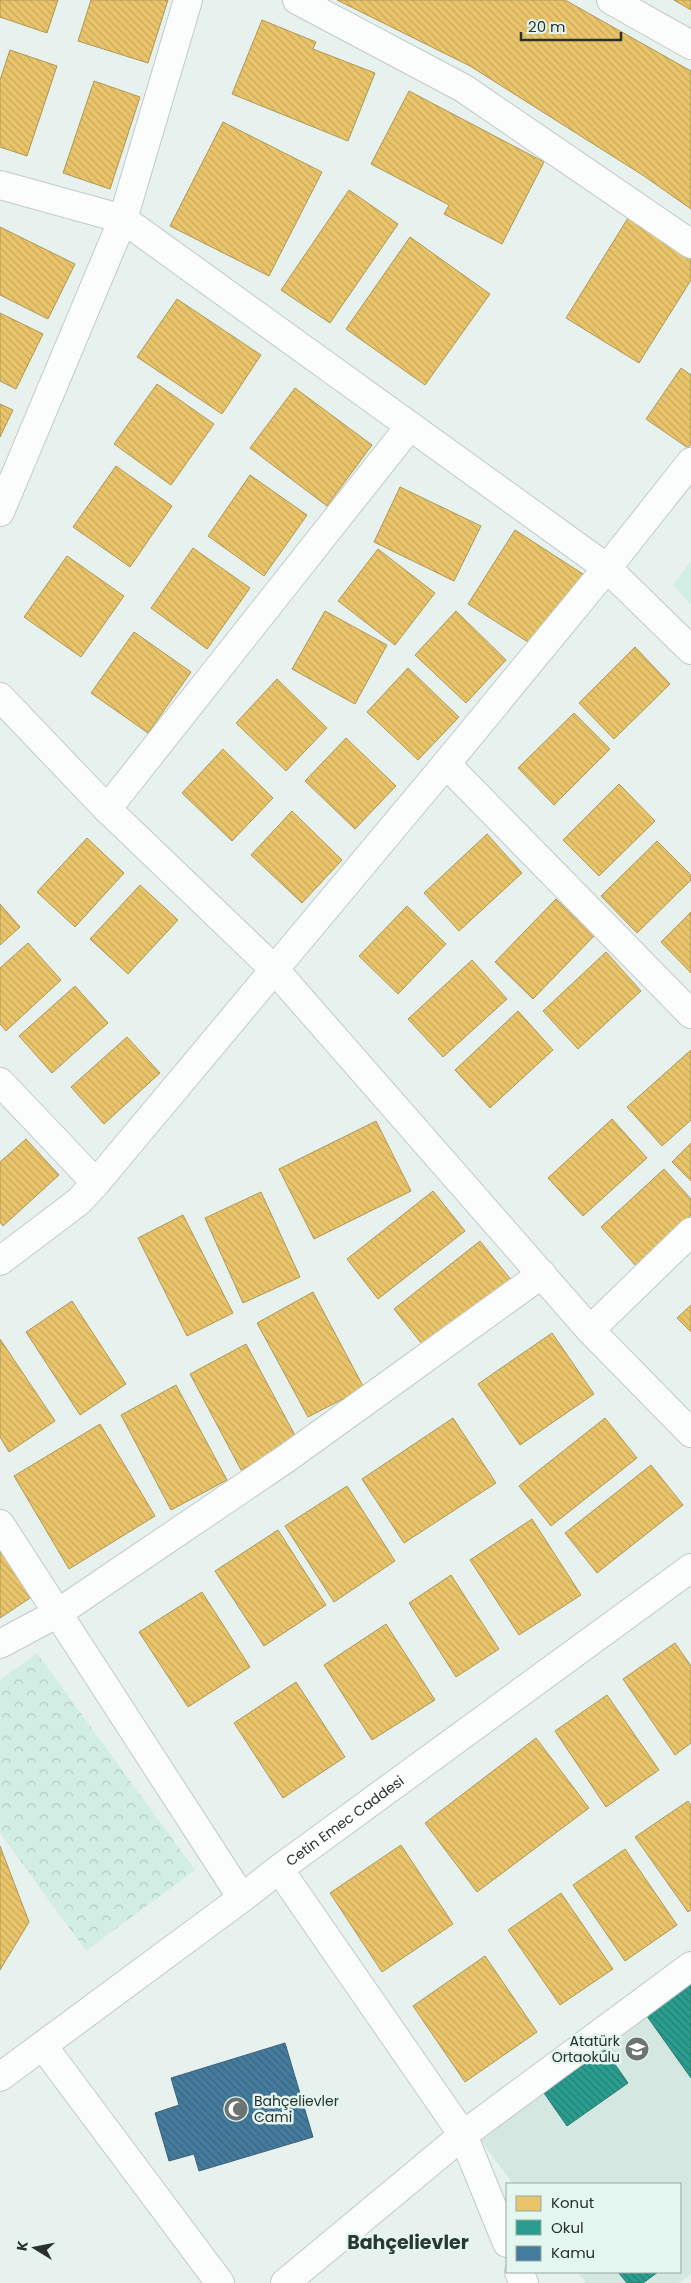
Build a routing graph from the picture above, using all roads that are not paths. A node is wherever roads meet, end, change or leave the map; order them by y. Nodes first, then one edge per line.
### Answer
1 (188, 0) edge
2 (297, 0) edge
3 (613, 0) edge
4 (691, 45) edge
5 (0, 185) edge
6 (123, 219) junction
7 (691, 244) edge
8 (410, 426) junction
9 (691, 462) edge
10 (0, 512) edge
11 (607, 568) junction
12 (691, 650) edge
13 (0, 698) edge
14 (446, 764) junction
15 (107, 809) junction
16 (274, 970) junction
17 (691, 1014) edge
18 (0, 1082) edge
19 (96, 1183) junction
20 (691, 1232) edge
21 (0, 1261) edge
22 (542, 1274) junction
23 (590, 1330) junction
24 (691, 1433) edge
25 (0, 1524) edge
26 (691, 1568) edge
27 (58, 1613) junction
28 (0, 1644) edge
29 (278, 1869) junction
30 (242, 1898) junction
31 (691, 1966) edge
32 (43, 2046) junction
33 (0, 2077) edge
34 (463, 2135) junction
35 (506, 2241) edge
36 (220, 2283) edge
37 (285, 2283) edge

1 - 6 street
2 - 7 street
3 - 4 street
5 - 6 street
6 - 8 street
6 - 10 street
8 - 11 street
8 - 15 street
9 - 11 street
11 - 12 street
11 - 14 street
13 - 15 street
14 - 16 street
14 - 17 street
15 - 16 street
16 - 19 street
16 - 22 street
18 - 19 street
19 - 21 street
20 - 23 street
22 - 23 street
22 - 27 street
23 - 24 street
25 - 27 street
26 - 29 street, Cetin Emec Caddesi
27 - 28 street
27 - 30 street
29 - 30 street, Cetin Emec Caddesi
29 - 34 street
30 - 32 street, Cetin Emec Caddesi
31 - 34 street
32 - 33 street, Cetin Emec Caddesi
32 - 36 street
34 - 35 street
34 - 37 street

